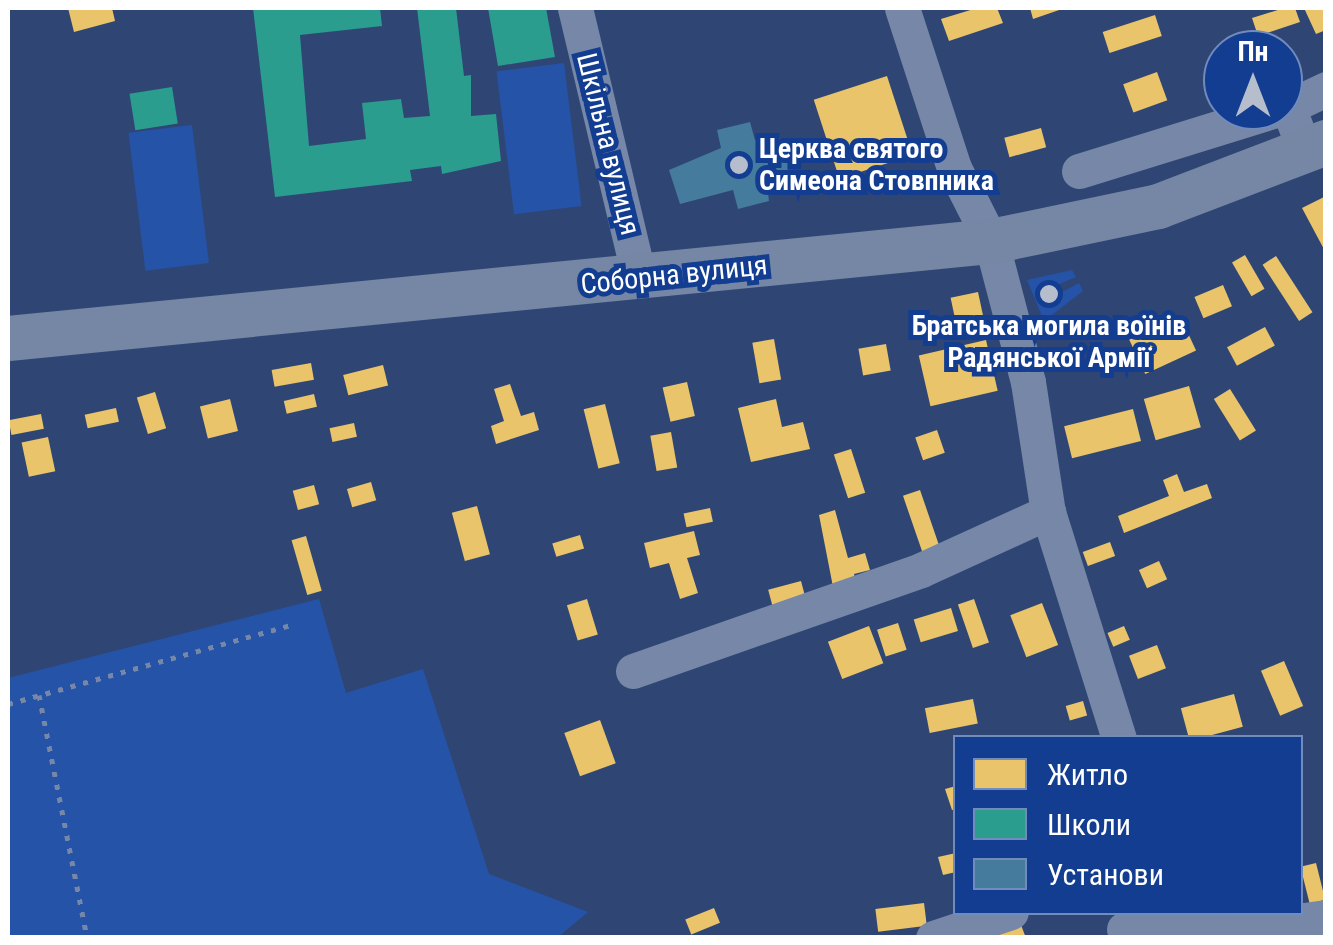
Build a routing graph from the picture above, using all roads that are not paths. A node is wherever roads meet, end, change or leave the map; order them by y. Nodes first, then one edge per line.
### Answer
1 (575, 8) edge
2 (902, 8) edge
3 (1326, 89) edge
4 (1303, 99) edge
5 (1211, 130) edge
6 (1315, 146) edge
7 (1079, 171) dead end
8 (991, 241) junction
9 (640, 280) junction
10 (8, 338) edge
11 (1048, 512) junction
12 (632, 671) dead end
13 (1117, 735) edge
14 (1001, 915) edge
15 (1326, 918) edge
16 (1124, 926) edge
17 (934, 938) edge

1 - 9 street, Шкільна вулиця
2 - 8 street
3 - 4 street
5 - 7 street
6 - 8 main road, Соборна вулиця
8 - 9 main road, Соборна вулиця
8 - 11 street
9 - 10 main road, Соборна вулиця
11 - 12 street
11 - 13 street
14 - 17 street
15 - 16 street

